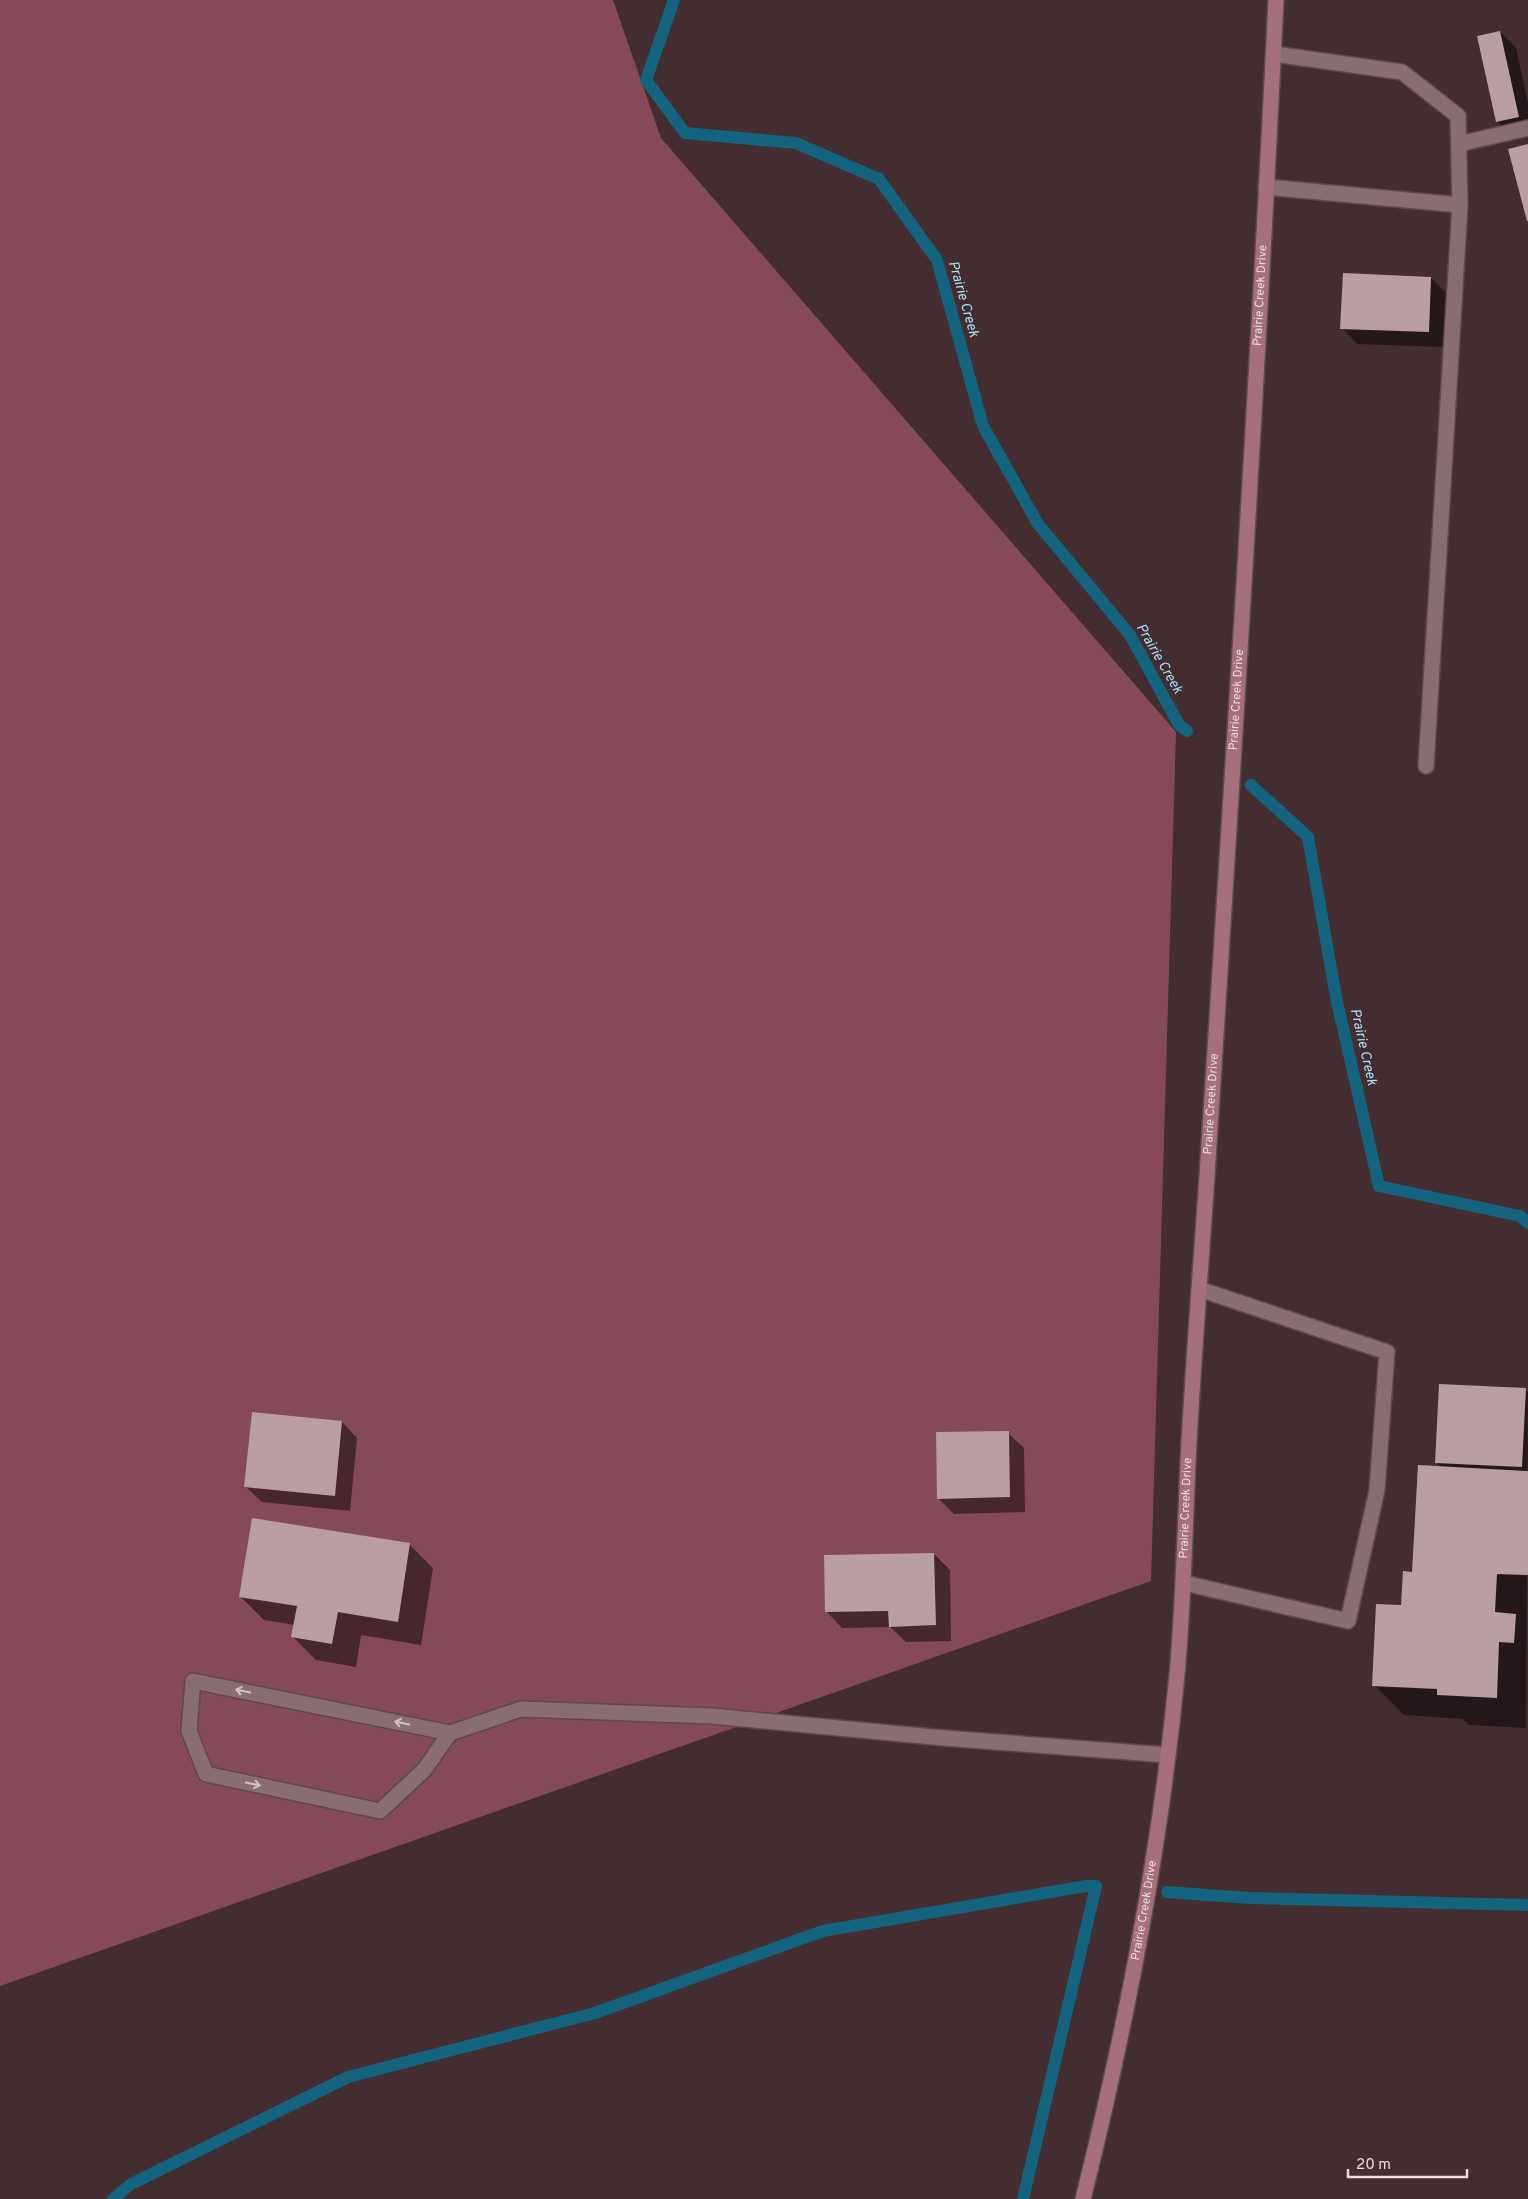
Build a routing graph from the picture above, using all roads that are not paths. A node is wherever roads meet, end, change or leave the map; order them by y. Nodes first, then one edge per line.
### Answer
1 (1276, 0) edge
2 (1274, 54) junction
3 (1528, 128) edge
4 (1459, 144) junction
5 (1266, 188) junction
6 (1460, 205) junction
7 (1426, 766) dead end
8 (1199, 1290) junction
9 (1184, 1583) junction
10 (450, 1733) junction
11 (1168, 1755) junction
12 (1083, 2199) edge

1 - 2 main road, Prairie Creek Drive
2 - 4 lane
2 - 5 main road, Prairie Creek Drive
3 - 4 lane
4 - 6 lane
5 - 6 lane
5 - 8 main road, Prairie Creek Drive
6 - 7 lane
8 - 9 main road, Prairie Creek Drive
8 - 9 lane
9 - 11 main road, Prairie Creek Drive
10 -> 10 lane
10 - 11 lane
11 - 12 main road, Prairie Creek Drive

